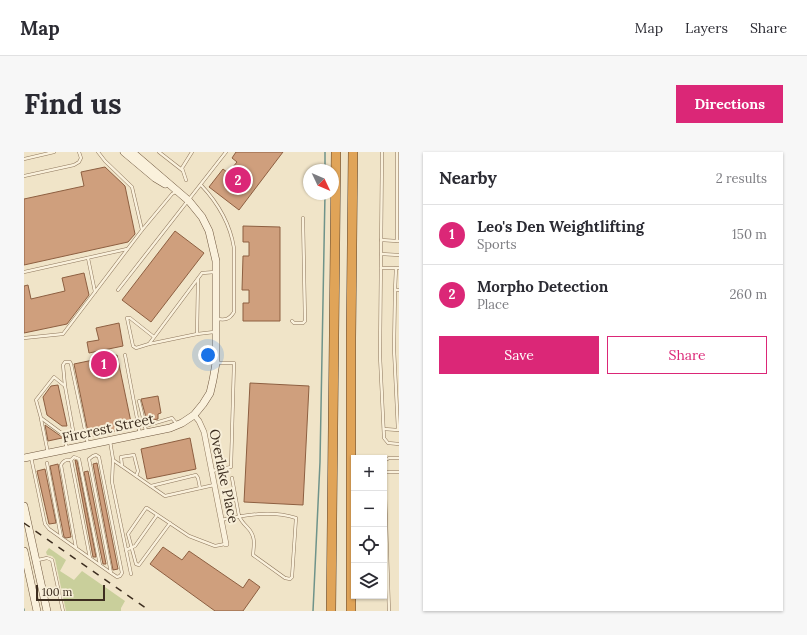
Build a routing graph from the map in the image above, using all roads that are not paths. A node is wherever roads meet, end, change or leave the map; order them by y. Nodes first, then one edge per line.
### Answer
1 (54, 152) edge
2 (79, 152) edge
3 (98, 152) edge
4 (124, 152) edge
5 (132, 152) edge
6 (159, 152) edge
7 (192, 152) edge
8 (226, 152) edge
9 (336, 152) edge
10 (349, 152) edge
11 (353, 152) edge
12 (382, 152) edge
13 (397, 152) edge
14 (24, 159) edge
15 (182, 170) junction
16 (24, 176) edge
17 (186, 180) dead end
18 (201, 185) junction
19 (178, 191) junction
20 (188, 201) junction
21 (304, 218) dead end
22 (398, 219) edge
23 (142, 230) junction
24 (381, 240) junction
25 (398, 241) edge
26 (128, 249) junction
27 (381, 254) junction
28 (399, 255) edge
29 (88, 258) junction
30 (381, 268) junction
31 (397, 268) edge
32 (24, 272) edge
33 (216, 272) junction
34 (198, 279) junction
35 (118, 290) dead end
36 (397, 290) edge
37 (95, 292) junction
38 (215, 319) junction
39 (292, 322) dead end
40 (215, 332) junction
41 (197, 334) junction
42 (154, 337) junction
43 (24, 338) edge
44 (149, 344) junction
45 (125, 355) dead end
46 (216, 363) junction
47 (65, 386) junction
48 (139, 401) dead end
49 (398, 408) edge
50 (194, 415) junction
51 (41, 418) junction
52 (384, 429) junction
53 (398, 430) edge
54 (144, 431) junction
55 (64, 435) junction
56 (110, 441) junction
57 (399, 444) edge
58 (89, 445) junction
59 (67, 450) junction
60 (48, 453) junction
61 (28, 458) edge
62 (387, 458) edge
63 (399, 458) edge
64 (113, 459) junction
65 (71, 460) junction
66 (47, 463) dead end
67 (123, 466) junction
68 (211, 471) junction
69 (387, 472) edge
70 (399, 472) edge
71 (136, 476) junction
72 (232, 478) dead end
73 (214, 485) junction
74 (151, 486) junction
75 (200, 488) junction
76 (385, 491) edge
77 (24, 506) edge
78 (157, 515) junction
79 (239, 516) junction
80 (221, 520) junction
81 (170, 523) junction
82 (61, 537) junction
83 (226, 544) joint
84 (76, 548) junction
85 (131, 548) junction
86 (126, 550) junction
87 (24, 551) edge
88 (90, 558) junction
89 (35, 561) junction
90 (100, 565) junction
91 (111, 573) junction
92 (131, 574) dead end
93 (37, 611) edge
94 (47, 611) edge
95 (63, 611) edge
96 (331, 611) edge
97 (346, 611) edge
98 (351, 611) edge
99 (389, 611) edge

1 - 14 lane
2 - 16 lane
3 - 23 lane
4 - 19 street
5 - 19 street
6 - 15 lane
7 - 15 lane
8 - 18 lane
9 - 96 highway
10 - 97 highway
11 - 98 highway
12 - 24 lane
13 - 22 lane
15 - 17 lane
18 - 20 lane
18 - 38 lane
19 - 20 street
19 - 23 lane
20 - 33 street
20 - 35 lane
21 - 39 lane
22 - 25 lane
23 - 26 lane
24 - 25 lane
24 - 27 lane
26 - 29 lane
26 - 37 lane
27 - 28 lane
27 - 30 lane
29 - 32 lane
29 - 37 lane
30 - 31 lane
30 - 52 lane
31 - 36 lane
33 - 34 lane
33 - 38 street
34 - 41 lane
34 - 42 lane
36 - 49 lane
37 - 43 lane
38 - 40 street
40 - 41 lane
40 - 46 street
41 - 44 lane
42 - 44 lane
42 - 44 lane
45 - 54 lane
46 - 50 street
46 - 68 lane
47 - 51 lane
47 - 55 lane
47 - 58 lane
48 - 54 lane
49 - 53 lane
50 - 54 street, Fircrest Street
50 - 68 street, Overlake Place
51 - 55 lane
51 - 60 lane
52 - 53 lane
52 - 57 lane
54 - 56 street, Fircrest Street
55 - 59 lane
56 - 58 street, Fircrest Street
56 - 64 lane
58 - 59 street, Fircrest Street
59 - 60 street, Fircrest Street
60 - 61 street, Fircrest Street
61 - 82 lane
62 - 63 lane
64 - 67 lane
64 - 86 lane
65 - 84 lane
65 - 88 lane
65 - 90 lane
66 - 82 lane
67 - 71 lane
67 - 71 lane
68 - 73 street, Overlake Place
69 - 70 lane
71 - 74 lane
72 - 79 lane
73 - 75 lane
73 - 80 street, Overlake Place
74 - 75 lane
74 - 75 lane
76 - 99 lane
77 - 89 street
78 - 81 lane
78 - 85 lane
78 - 85 lane
79 - 79 lane
79 - 80 lane
80 - 83 street, Overlake Place
81 - 83 lane
81 - 85 lane
82 - 84 lane
84 - 88 lane
85 - 86 lane
86 - 92 lane
87 - 93 street
88 - 90 lane
89 - 94 street
89 - 95 lane
90 - 91 lane
91 - 91 lane

